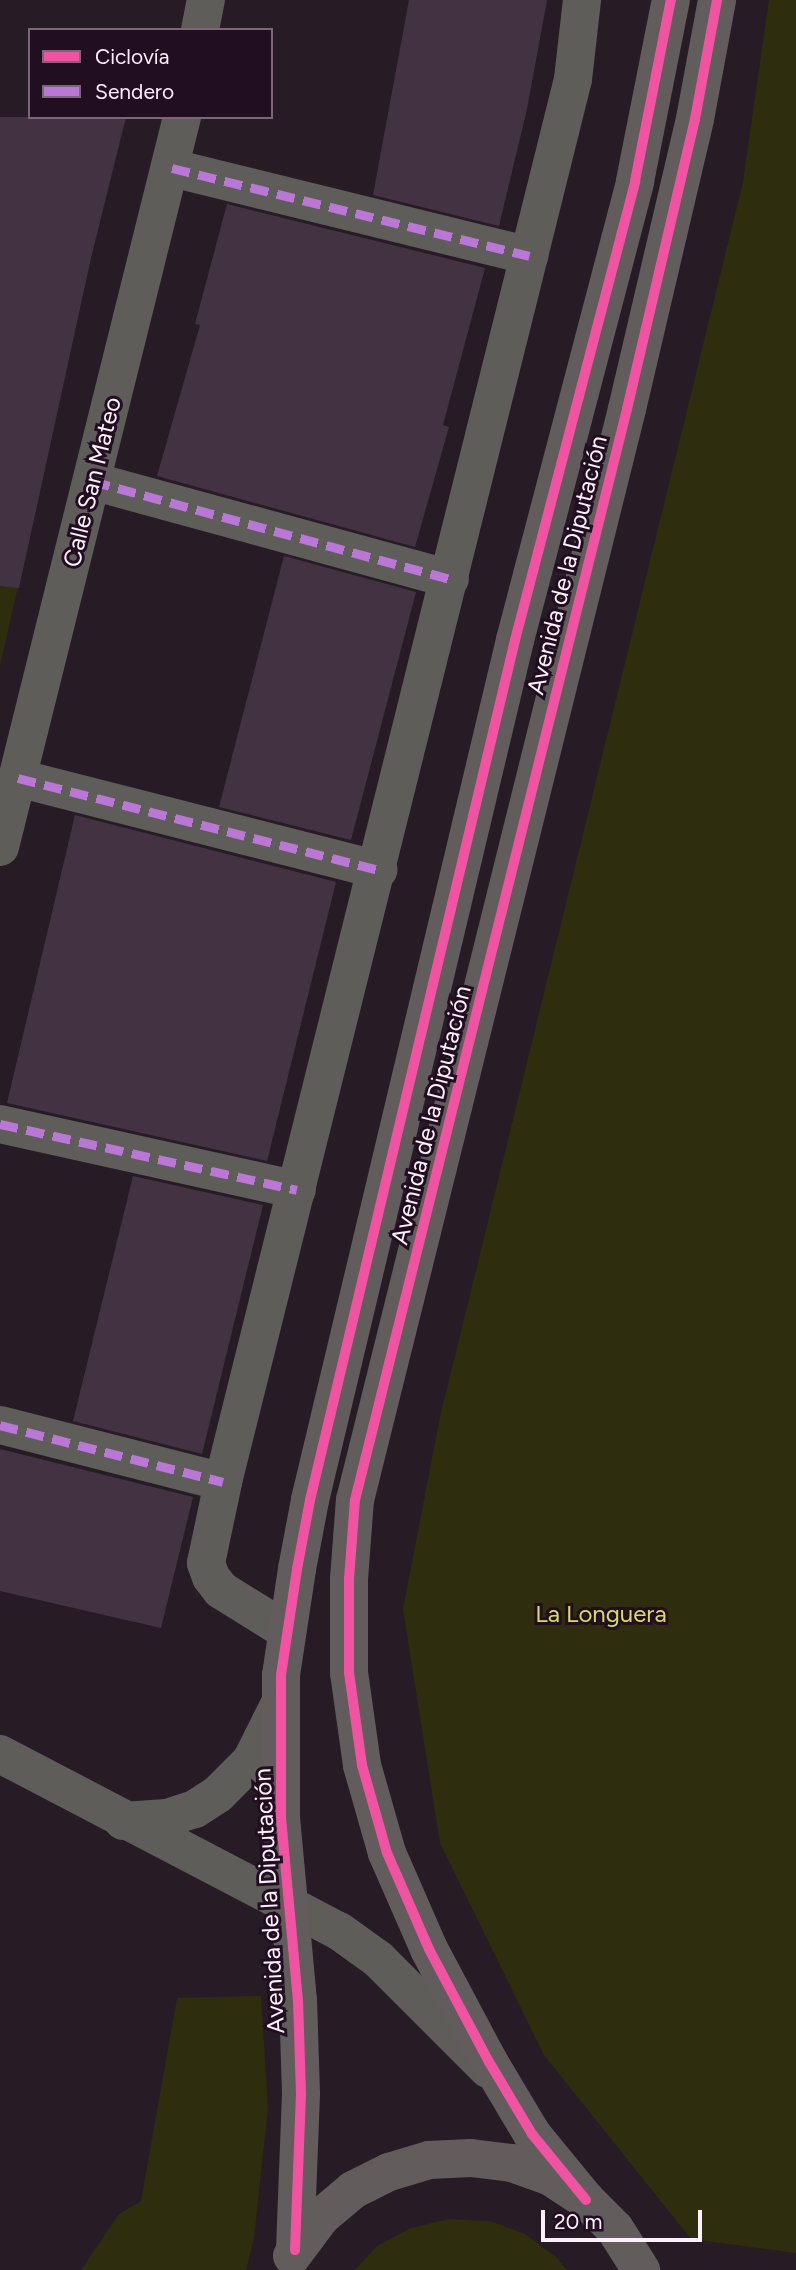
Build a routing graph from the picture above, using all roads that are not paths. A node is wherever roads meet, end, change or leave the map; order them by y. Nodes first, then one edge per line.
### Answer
1 (206, 0) edge
2 (582, 0) edge
3 (671, 0) edge
4 (717, 0) edge
5 (200, 28) edge
6 (182, 119) edge
7 (172, 168) junction
8 (529, 256) junction
9 (92, 481) junction
10 (450, 579) junction
11 (18, 778) junction
12 (0, 847) edge
13 (378, 870) junction
14 (0, 1124) edge
15 (297, 1190) junction
16 (0, 1425) edge
17 (223, 1482) junction
18 (287, 1631) junction
19 (281, 1701) junction
20 (0, 1754) edge
21 (123, 1821) junction
22 (289, 1906) junction
23 (502, 2082) junction
24 (586, 2200) junction
25 (290, 2260) edge
26 (648, 2268) edge

1 - 5 street
2 - 8 street
3 - 18 main road, Avenida de la Diputación
4 - 23 main road, Avenida de la Diputación
6 - 7 street, Calle San Mateo
7 - 8 street
7 - 9 street, Calle San Mateo
8 - 10 street
9 - 10 street
9 - 11 street, Calle San Mateo
10 - 13 street
11 - 12 street, Calle San Mateo
11 - 13 street
13 - 15 street
14 - 15 street
15 - 17 street
16 - 17 street
17 - 18 street
18 - 19 main road, Avenida de la Diputación
19 - 21 street
19 - 22 main road, Avenida de la Diputación
20 - 21 street
21 - 22 street
22 - 23 street
22 - 25 main road, Avenida de la Diputación
23 - 24 main road, Avenida de la Diputación
24 - 25 main road
24 - 26 main road

